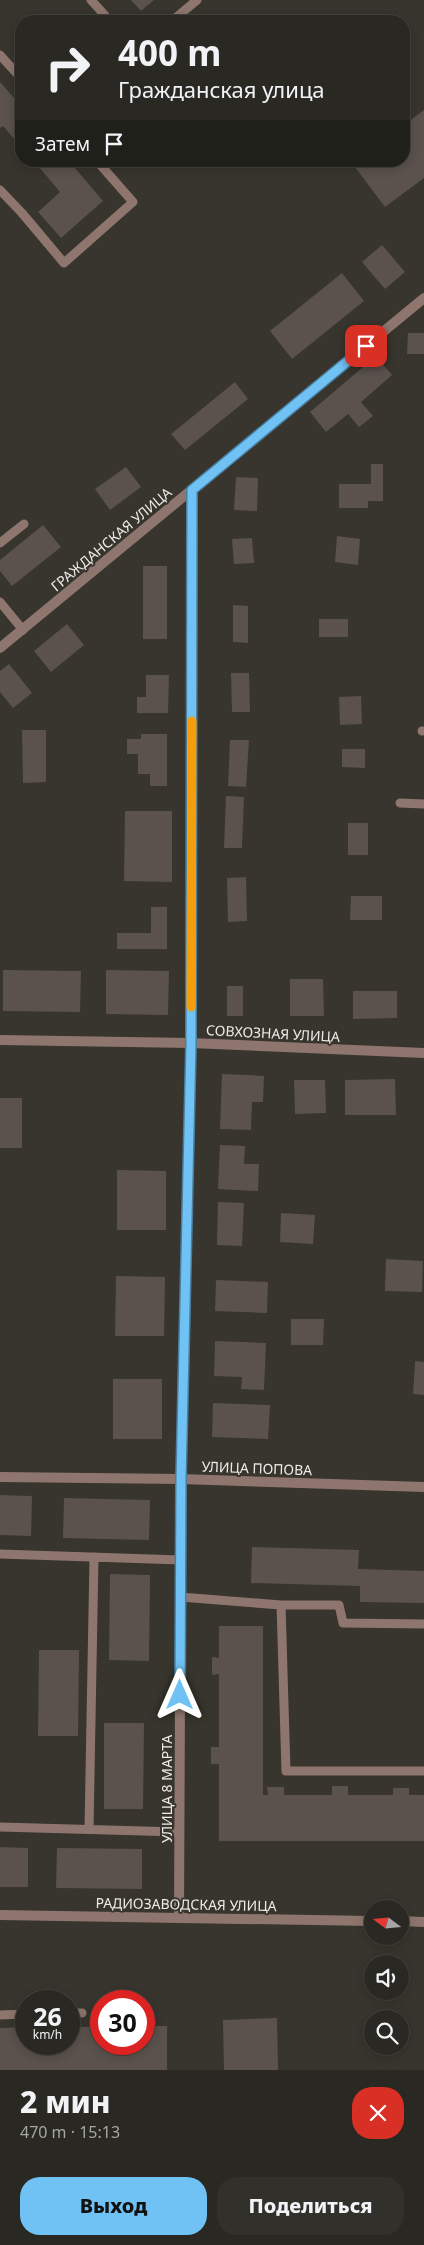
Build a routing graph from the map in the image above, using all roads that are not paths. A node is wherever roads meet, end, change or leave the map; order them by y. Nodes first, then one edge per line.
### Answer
1 (91, 0) edge
2 (197, 0) edge
3 (105, 15) edge
4 (179, 15) edge
5 (1, 57) edge
6 (15, 72) edge
7 (102, 167) edge
8 (0, 190) edge
9 (424, 298) edge
10 (192, 490) junction
11 (24, 524) dead end
12 (0, 543) edge
13 (0, 602) edge
14 (23, 630) junction
15 (0, 648) edge
16 (400, 803) dead end
17 (424, 804) edge
18 (0, 1040) edge
19 (191, 1043) junction
20 (424, 1053) edge
21 (0, 1477) edge
22 (181, 1479) junction
23 (424, 1487) edge
24 (0, 1554) edge
25 (94, 1557) junction
26 (181, 1560) junction
27 (180, 1598) junction
28 (281, 1605) junction
29 (424, 1624) edge
30 (424, 1771) edge
31 (0, 1827) edge
32 (89, 1829) junction
33 (179, 1832) junction
34 (0, 1915) edge
35 (179, 1918) junction
36 (364, 1921) edge
37 (409, 1922) edge
38 (424, 1922) edge
39 (15, 2014) edge
40 (0, 2015) edge

1 - 3 lane
2 - 4 lane
5 - 6 lane
7 - 8 lane
9 - 10 street, ГРАЖДАНСКАЯ УЛИЦА
10 - 14 street, ГРАЖДАНСКАЯ УЛИЦА
10 - 19 street, УЛИЦА 8 МАРТА
11 - 12 lane
13 - 14 lane
14 - 15 street, ГРАЖДАНСКАЯ УЛИЦА
16 - 17 lane
18 - 19 street, СОВХОЗНАЯ УЛИЦА
19 - 20 street, СОВХОЗНАЯ УЛИЦА
19 - 22 street, УЛИЦА 8 МАРТА
21 - 22 street, УЛИЦА ПОПОВА
22 - 23 street, УЛИЦА ПОПОВА
22 - 26 street, УЛИЦА 8 МАРТА
24 - 25 lane
25 - 26 lane
25 - 32 lane
26 - 27 street, УЛИЦА 8 МАРТА
27 - 28 lane
27 - 33 street, УЛИЦА 8 МАРТА
28 - 29 lane
28 - 30 lane
31 - 32 lane
32 - 33 lane
33 - 35 street, УЛИЦА 8 МАРТА
34 - 35 street, РАДИОЗАВОДСКАЯ УЛИЦА
35 - 36 street, РАДИОЗАВОДСКАЯ УЛИЦА
37 - 38 street
39 - 40 lane

